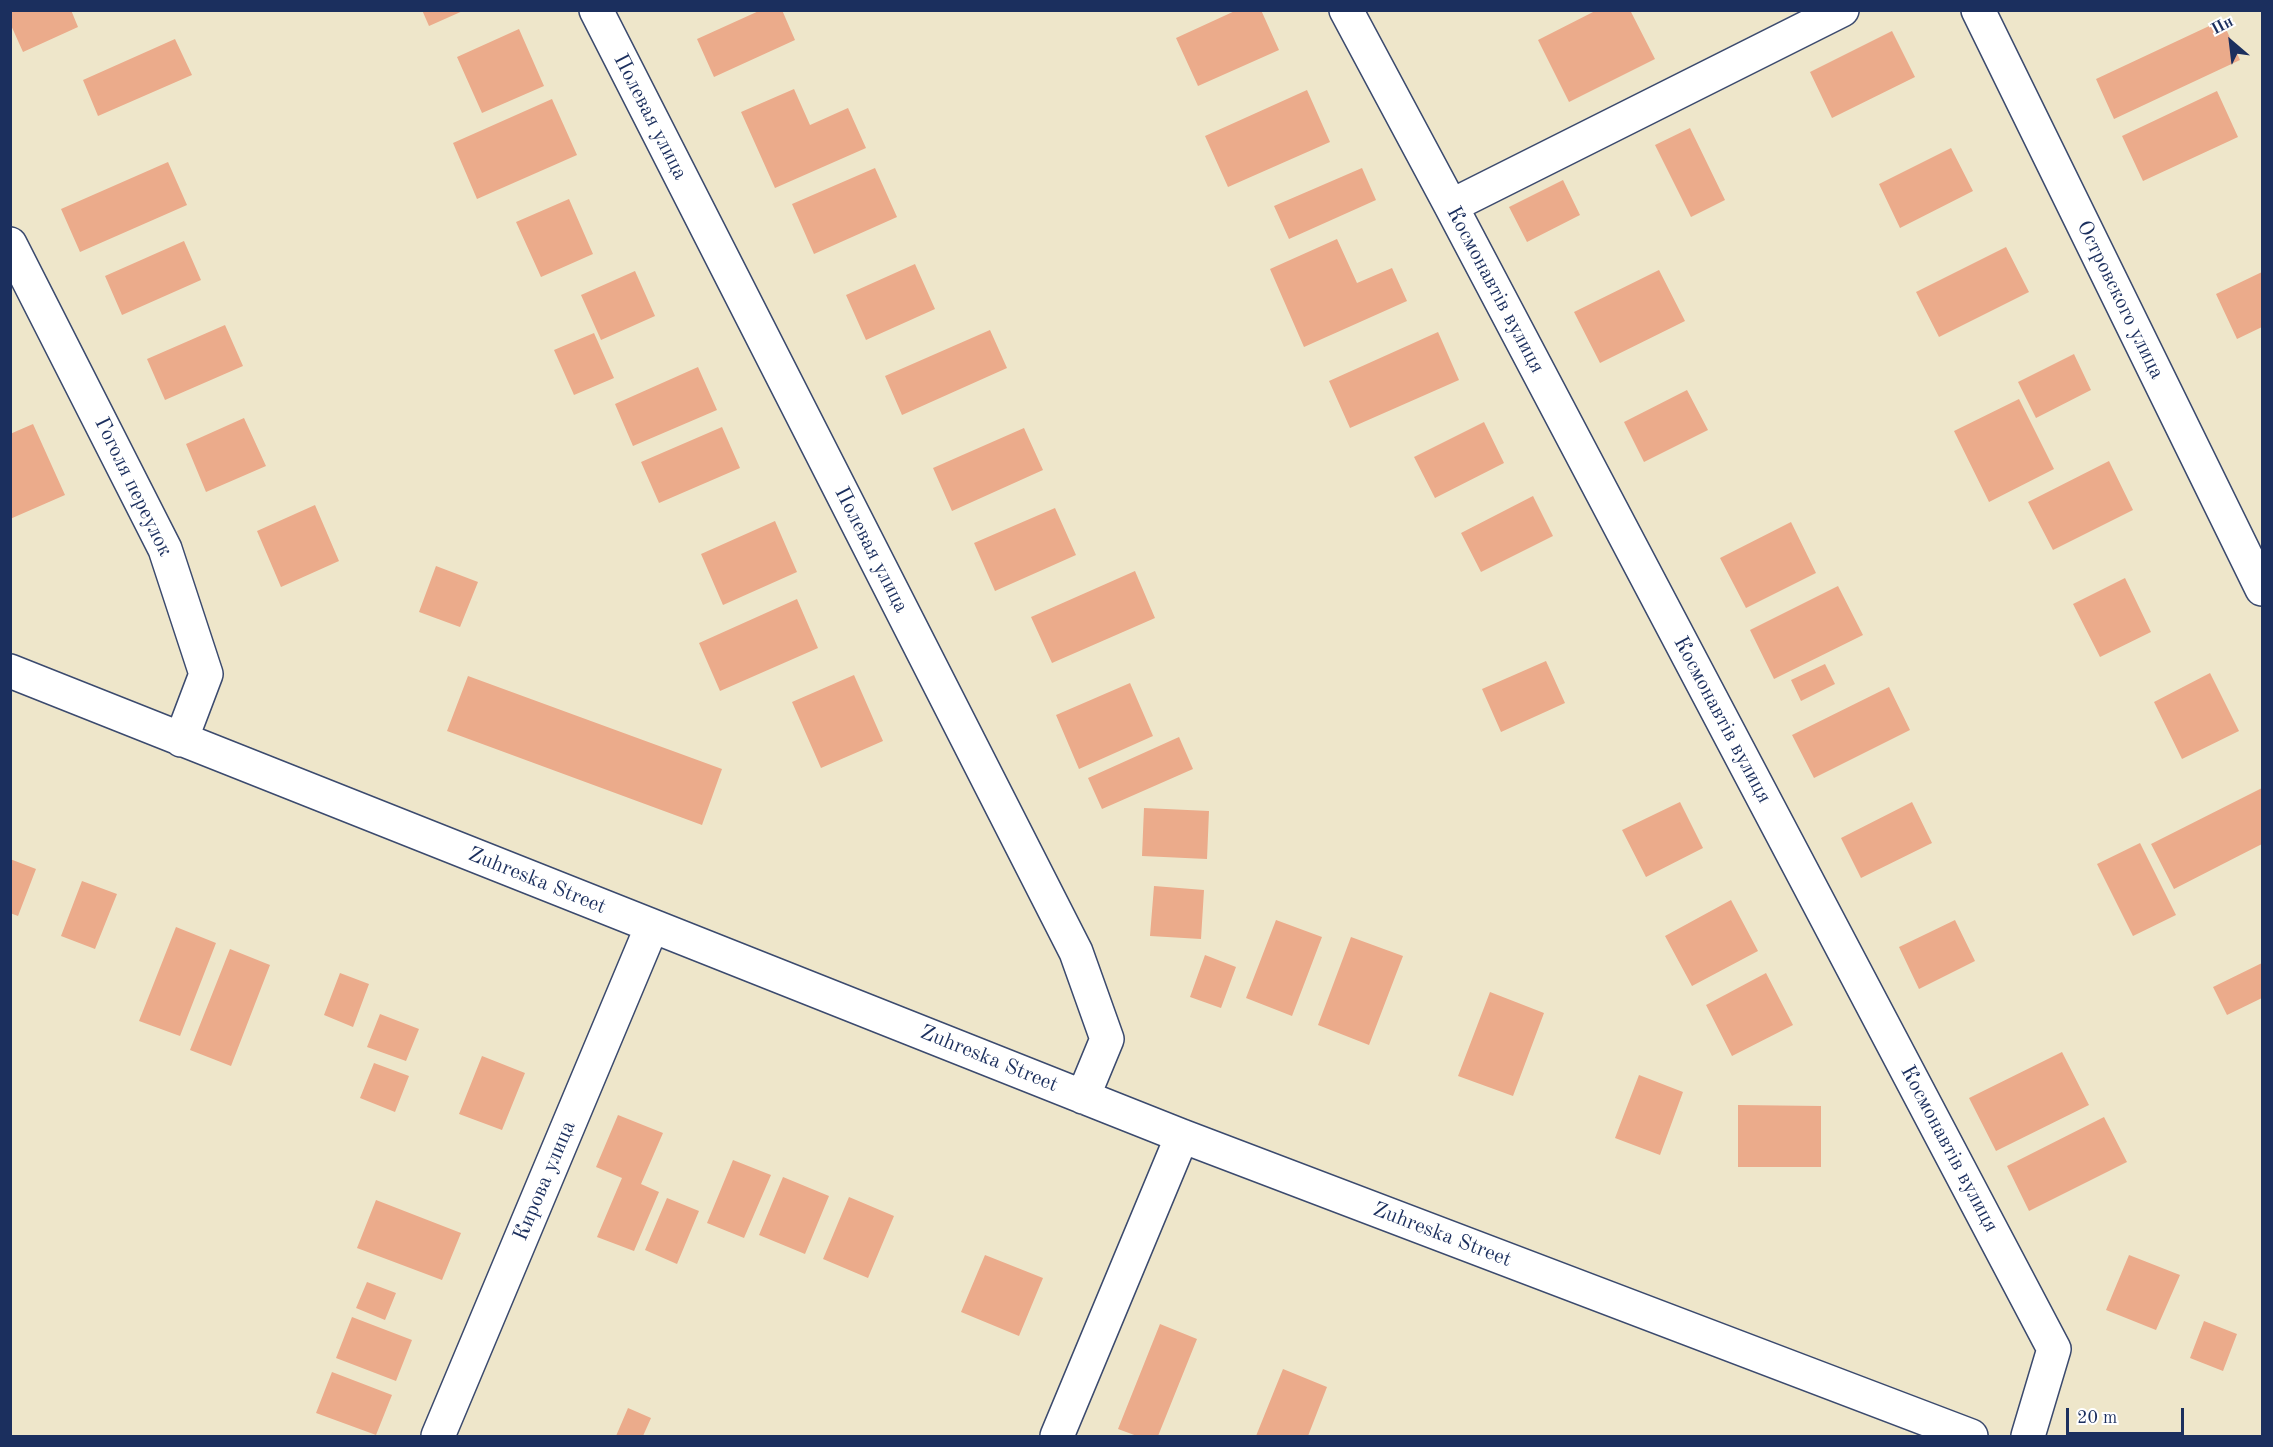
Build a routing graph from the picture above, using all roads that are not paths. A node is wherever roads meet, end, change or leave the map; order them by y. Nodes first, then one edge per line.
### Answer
1 (596, 10) edge
2 (1346, 10) edge
3 (1842, 10) edge
4 (1978, 10) edge
5 (1451, 206) junction
6 (10, 244) edge
7 (2262, 589) edge
8 (10, 671) edge
9 (181, 740) junction
10 (652, 926) junction
11 (1083, 1096) junction
12 (1182, 1136) junction
13 (438, 1437) edge
14 (1058, 1437) edge
15 (1971, 1437) edge
16 (2028, 1437) edge

1 - 11 street, Полевая улица
2 - 5 street, Космонавтів вулиця
3 - 5 street
4 - 7 street, Островского улица
5 - 16 street, Космонавтів вулиця
6 - 9 street, Гоголя переулок
8 - 9 street, Zuhreska Street
9 - 10 street, Zuhreska Street
10 - 11 street, Zuhreska Street
10 - 13 street, Кирова улица
11 - 12 street, Zuhreska Street
12 - 14 street
12 - 15 street, Zuhreska Street

